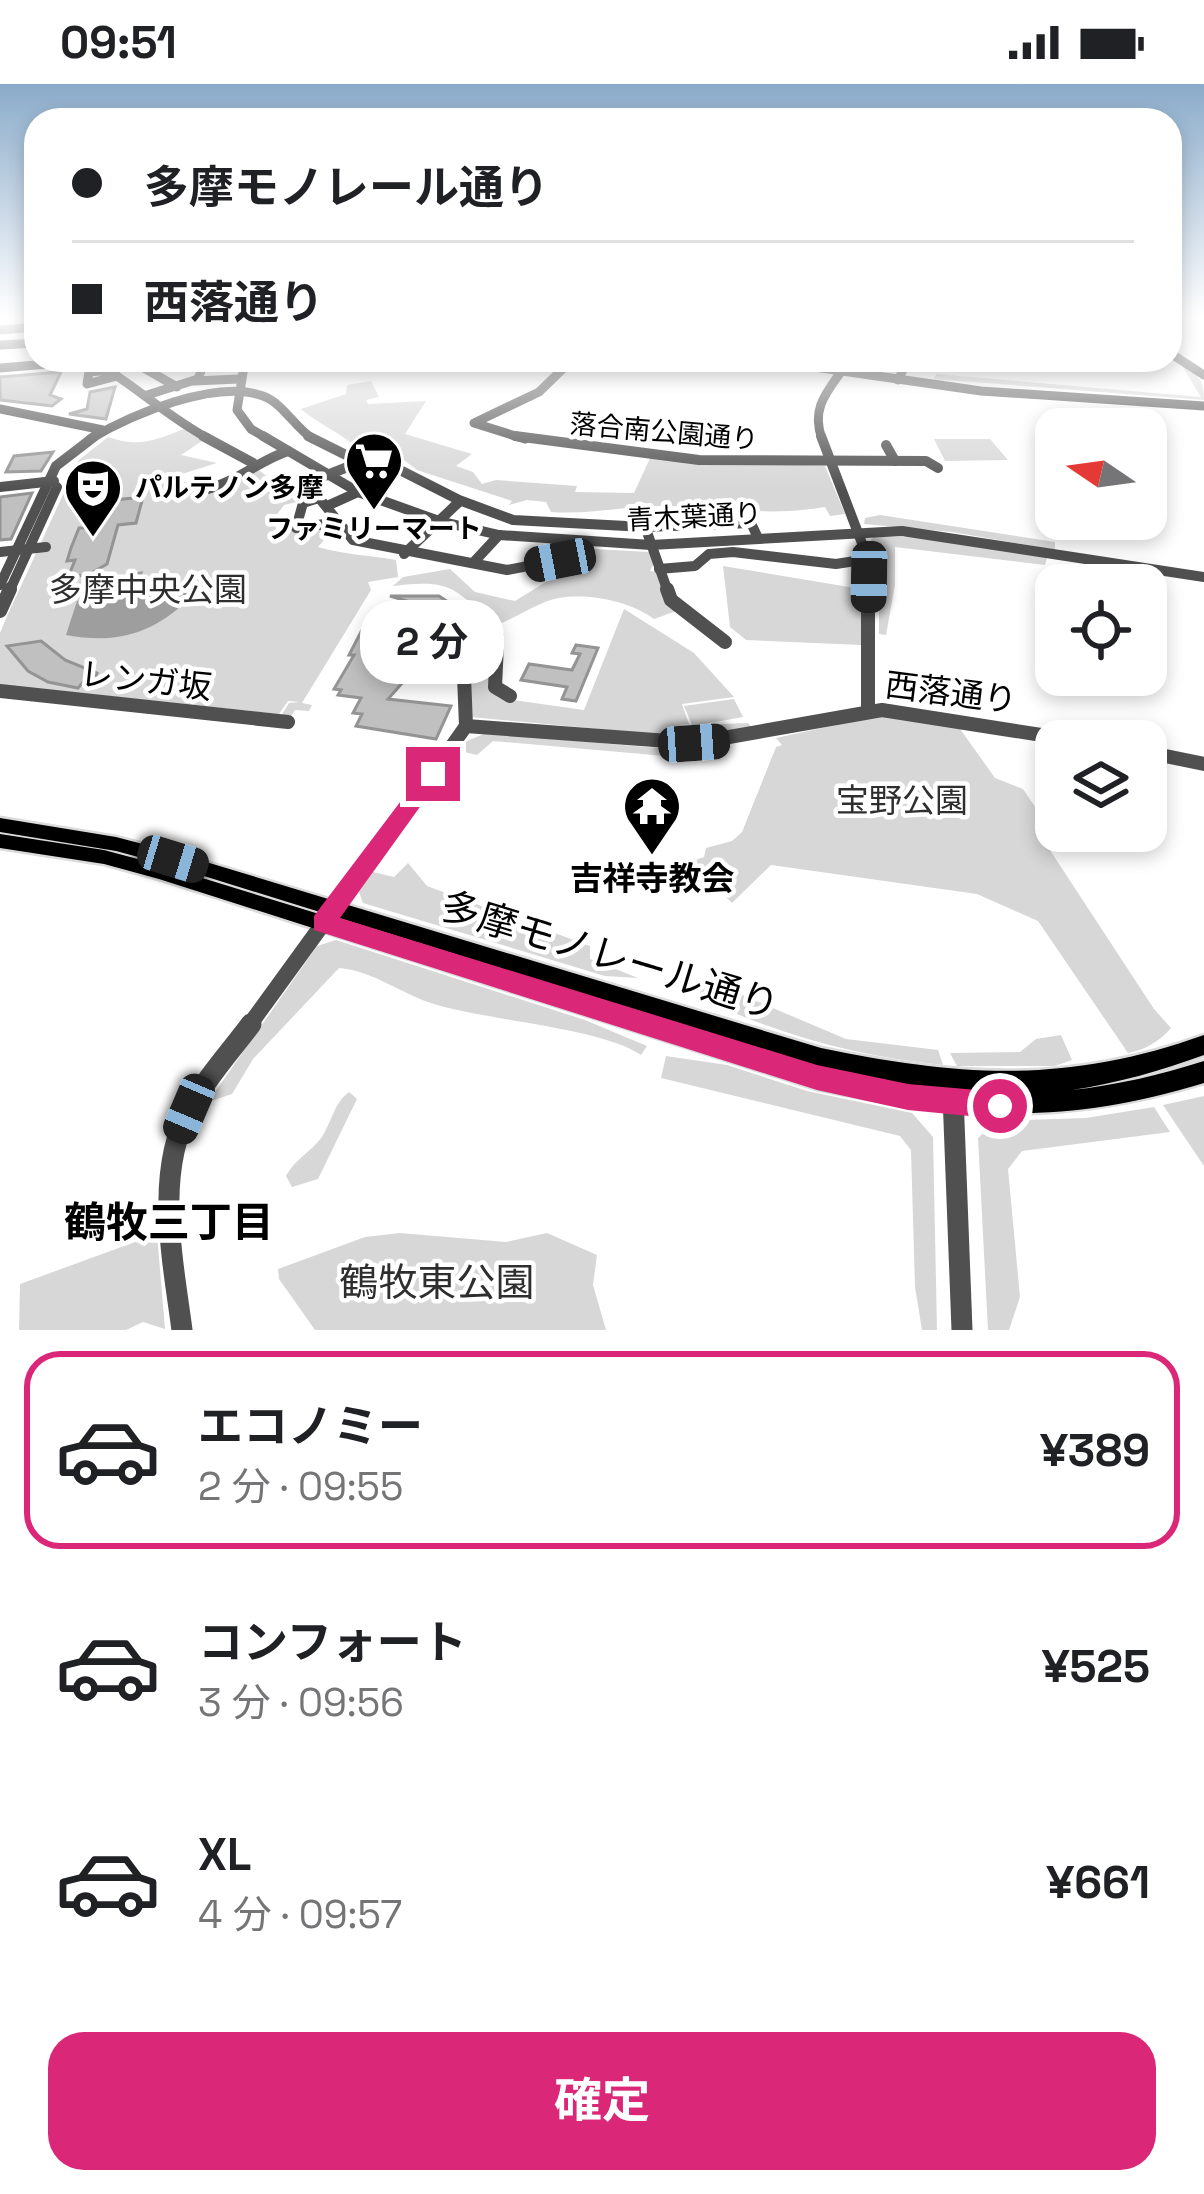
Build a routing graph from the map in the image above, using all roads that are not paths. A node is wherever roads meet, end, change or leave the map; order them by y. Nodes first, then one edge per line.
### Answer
1 (116, 374) edge
2 (155, 374) edge
3 (198, 374) edge
4 (243, 374) edge
5 (557, 374) edge
6 (839, 374) edge
7 (868, 374) edge
8 (901, 374) edge
9 (899, 379) junction
10 (194, 381) junction
11 (239, 385) junction
12 (177, 387) junction
13 (147, 395) junction
14 (1204, 405) edge
15 (0, 410) edge
16 (160, 412) junction
17 (103, 432) junction
18 (886, 445) dead end
19 (288, 451) junction
20 (896, 461) junction
21 (360, 462) junction
22 (830, 462) junction
23 (253, 463) junction
24 (938, 468) dead end
25 (328, 475) junction
26 (53, 480) junction
27 (0, 484) edge
28 (208, 489) dead end
29 (358, 492) junction
30 (460, 501) junction
31 (323, 502) junction
32 (640, 512) dead end
33 (439, 521) junction
34 (339, 522) junction
35 (645, 526) junction
36 (860, 531) junction
37 (499, 535) junction
38 (758, 538) junction
39 (570, 543) junction
40 (651, 545) junction
41 (46, 547) dead end
42 (707, 548) junction
43 (0, 552) edge
44 (406, 553) junction
45 (868, 559) junction
46 (472, 563) junction
47 (659, 568) junction
48 (1204, 577) edge
49 (0, 585) edge
50 (0, 611) edge
51 (725, 642) dead end
52 (0, 691) edge
53 (510, 696) dead end
54 (868, 711) junction
55 (287, 722) dead end
56 (466, 726) junction
57 (1035, 734) edge
58 (1167, 756) edge
59 (1204, 764) edge
60 (0, 813) edge
61 (0, 825) edge
62 (0, 841) edge
63 (110, 850) junction
64 (0, 851) edge
65 (328, 915) junction
66 (1204, 1045) edge
67 (1204, 1072) edge
68 (952, 1092) junction
69 (182, 1330) edge
70 (962, 1330) edge

1 - 13 street
2 - 12 street
3 - 10 street
4 - 11 street
5 - 22 street, 落合南公園通り
6 - 22 street
7 - 9 street
8 - 9 street
9 - 14 street
10 - 11 street
10 - 12 street
11 - 16 street
11 - 19 street, 青木葉通り
11 - 21 street
12 - 13 street
13 - 16 street
15 - 17 street
16 - 17 street
16 - 23 street
17 - 26 street
18 - 20 street
19 - 23 street
19 - 25 street, 青木葉通り
20 - 22 street
20 - 24 street
21 - 25 street
21 - 30 street
22 - 36 street
23 - 28 street
25 - 29 street, 青木葉通り
25 - 31 street
26 - 27 street
26 - 49 street
26 - 50 street
29 - 31 street
29 - 33 street, 青木葉通り
30 - 33 street
30 - 35 street
31 - 34 street
31 - 34 street
32 - 35 street
33 - 37 street, 青木葉通り
33 - 44 street
34 - 44 street
35 - 38 street
35 - 40 street
36 - 38 street, 青木葉通り
36 - 45 street
36 - 48 street, 青木葉通り
37 - 39 street, 青木葉通り
37 - 46 street
38 - 42 street, 青木葉通り
39 - 40 street, 青木葉通り
39 - 46 street
40 - 42 street, 青木葉通り
40 - 47 street
41 - 43 street, bridge
42 - 45 street
42 - 47 street
44 - 46 street
45 - 54 street
47 - 51 street
52 - 55 street, レンガ坂
53 - 56 street
54 - 56 street, 西落通り
54 - 57 street, 西落通り
56 - 65 street
58 - 59 street
60 - 63 main road
61 - 63 main road, 多摩モノレール通り
62 - 63 main road, 多摩モノレール通り
63 - 64 main road
63 - 65 main road, 多摩モノレール通り
65 - 68 main road, 多摩モノレール通り
65 - 69 street
66 - 68 main road, 多摩モノレール通り
67 - 68 main road, 多摩モノレール通り
68 - 70 street

